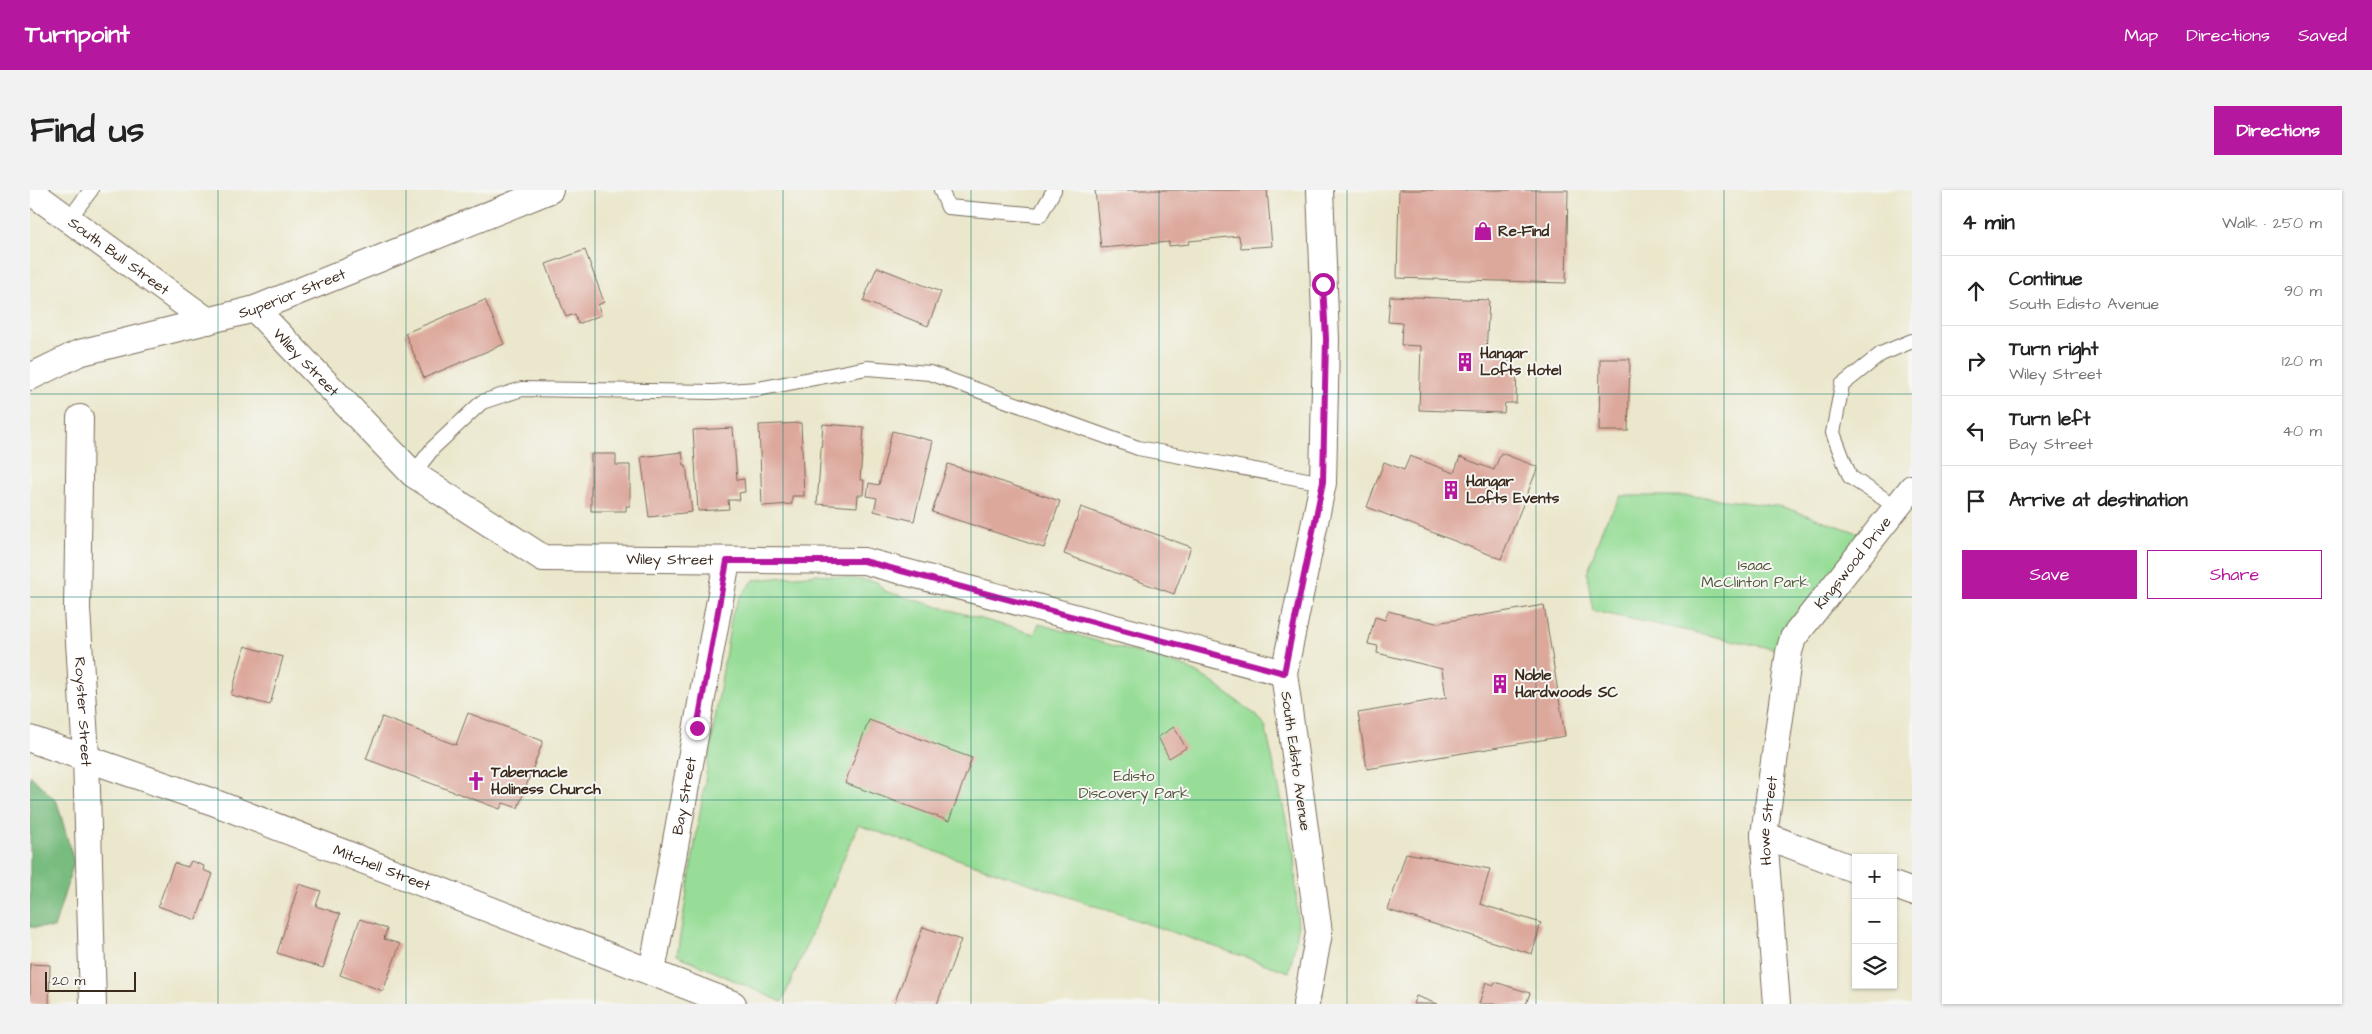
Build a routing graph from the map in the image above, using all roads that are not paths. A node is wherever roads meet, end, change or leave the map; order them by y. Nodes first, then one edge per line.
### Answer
1 (91, 190) edge
2 (550, 190) edge
3 (941, 190) edge
4 (1054, 190) edge
5 (1320, 190) edge
6 (30, 191) edge
7 (69, 219) junction
8 (255, 309) junction
9 (208, 321) junction
10 (1912, 341) edge
11 (30, 377) edge
12 (80, 418) dead end
13 (413, 474) junction
14 (1323, 482) junction
15 (1904, 498) edge
16 (727, 561) junction
17 (1793, 638) joint
18 (1284, 673) junction
19 (30, 739) edge
20 (86, 756) junction
21 (1764, 835) junction
22 (1852, 868) edge
23 (1897, 886) edge
24 (1912, 892) edge
25 (652, 972) junction
26 (93, 1004) edge
27 (733, 1004) edge
28 (1306, 1004) edge
29 (1777, 1004) edge

1 - 7 lane
2 - 8 street, Superior Street
3 - 4 lane
5 - 14 street, South Edisto Avenue
6 - 7 street, South Bull Street
7 - 9 street, South Bull Street
8 - 9 street, Superior Street
8 - 13 street, Wiley Street
9 - 11 street, Superior Street
10 - 15 lane
12 - 20 street, Royster Street
13 - 14 lane
13 - 16 street, Wiley Street
14 - 18 street, South Edisto Avenue
15 - 17 street, Kingswood Drive
16 - 18 street, Wiley Street
16 - 25 street, Bay Street
17 - 21 street, Howe Street
18 - 28 street, South Edisto Avenue
19 - 20 street, Mitchell Street
20 - 25 street, Mitchell Street
20 - 26 street, Royster Street
21 - 22 street
21 - 29 street, Howe Street
23 - 24 street
25 - 27 street, Mitchell Street

